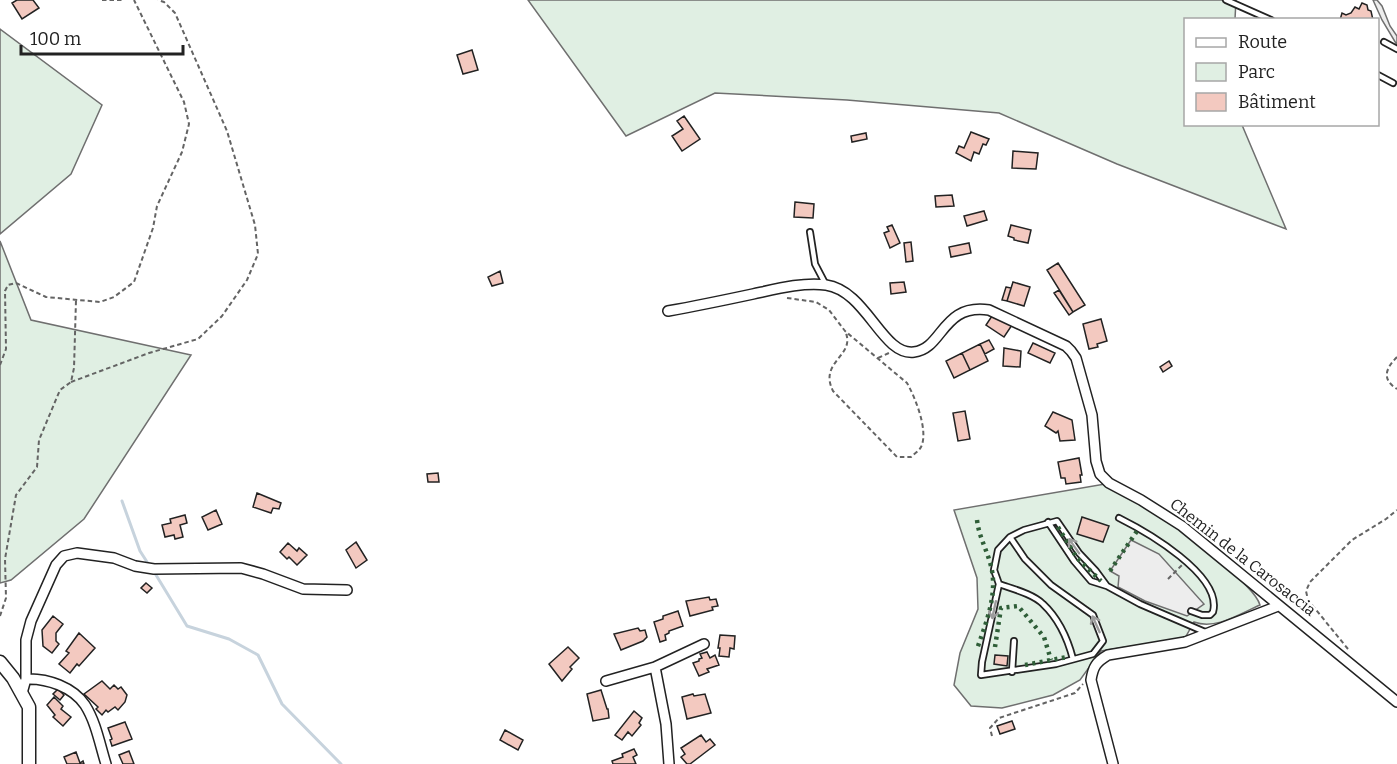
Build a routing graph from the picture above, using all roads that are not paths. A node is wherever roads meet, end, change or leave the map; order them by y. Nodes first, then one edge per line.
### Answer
1 (1226, 0) edge
2 (1266, 18) edge
3 (1384, 42) dead end
4 (1397, 49) edge
5 (1379, 76) edge
6 (1393, 83) dead end
7 (810, 232) dead end
8 (826, 285) junction
9 (668, 311) dead end
10 (1119, 518) dead end
11 (1048, 522) junction
12 (1010, 537) junction
13 (999, 584) junction
14 (1107, 586) junction
15 (346, 590) dead end
16 (1278, 606) junction
17 (1191, 611) dead end
18 (1206, 633) junction
19 (1014, 640) dead end
20 (704, 644) dead end
21 (1073, 659) junction
22 (0, 662) edge
23 (655, 667) junction
24 (1012, 672) junction
25 (26, 679) junction
26 (606, 681) dead end
27 (22, 693) junction
28 (1397, 702) edge
29 (29, 764) edge
30 (106, 764) edge
31 (669, 764) edge
32 (1113, 764) edge

1 - 2 lane
3 - 4 lane
5 - 6 lane
7 - 8 lane
8 - 9 street, Chemin de la Carosaccia
8 - 16 street, Chemin de la Carosaccia
10 - 17 lane
11 - 12 lane
11 - 14 lane
14 -> 11 lane
12 - 13 lane
21 -> 12 lane
13 - 21 lane
13 -> 24 lane
14 - 18 lane
15 - 25 street
16 - 18 street
16 - 28 street, Chemin de la Carosaccia
18 - 32 street
19 - 24 lane
20 - 23 street
21 - 24 lane
22 - 27 street
23 - 26 street
23 - 31 street
25 - 27 street
25 - 30 street
27 - 29 street

